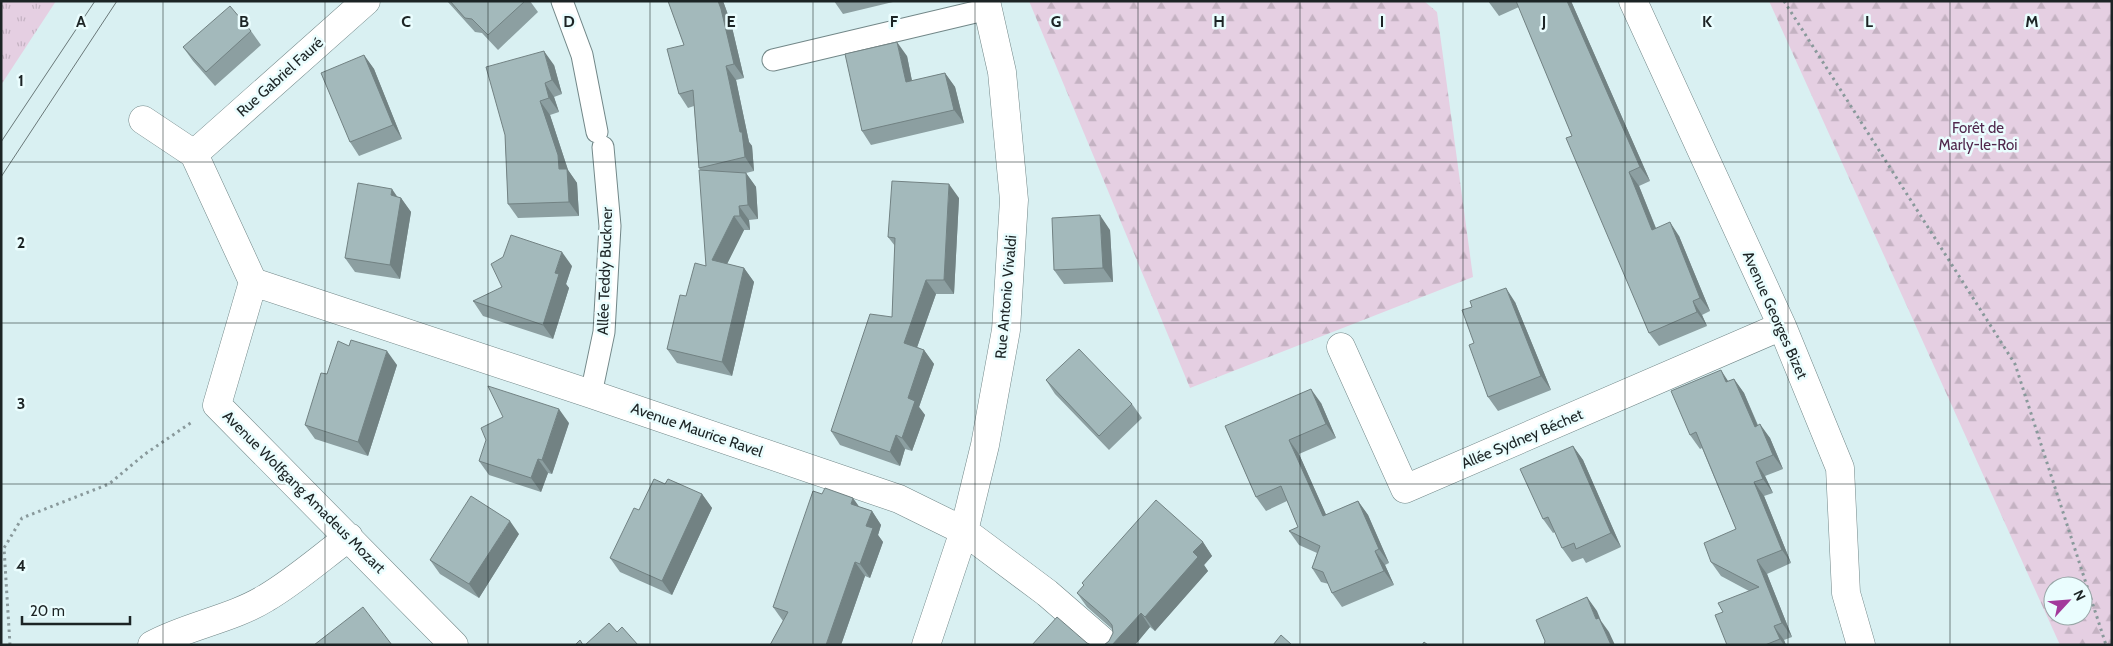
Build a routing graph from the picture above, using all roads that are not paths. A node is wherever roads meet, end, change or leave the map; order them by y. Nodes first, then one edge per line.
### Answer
1 (366, 1) edge
2 (562, 1) edge
3 (1633, 1) edge
4 (987, 5) edge
5 (773, 60) dead end
6 (142, 120) dead end
7 (194, 154) junction
8 (253, 282) junction
9 (1782, 326) junction
10 (1341, 347) dead end
11 (592, 394) junction
12 (964, 531) junction
13 (349, 537) junction
14 (152, 645) edge
15 (454, 645) edge
16 (926, 645) edge
17 (1107, 645) edge
18 (1861, 645) edge

1 - 7 street, Rue Gabriel Fauré
2 - 11 lane, Allée Teddy Buckner
3 - 9 street, Avenue Georges Bizet
4 - 5 lane
4 - 12 street, Rue Antonio Vivaldi
6 - 7 street
7 - 8 street
8 - 11 street, Avenue Maurice Ravel
8 - 13 street, Avenue Wolfgang Amadeus Mozart
9 - 10 street, Allée Sydney Béchet
9 - 18 street, Avenue Georges Bizet
11 - 12 street, Avenue Maurice Ravel
12 - 16 street, Rue Antonio Vivaldi
12 - 17 street, Avenue Maurice Ravel
13 - 14 street
13 - 15 street, Avenue Wolfgang Amadeus Mozart

